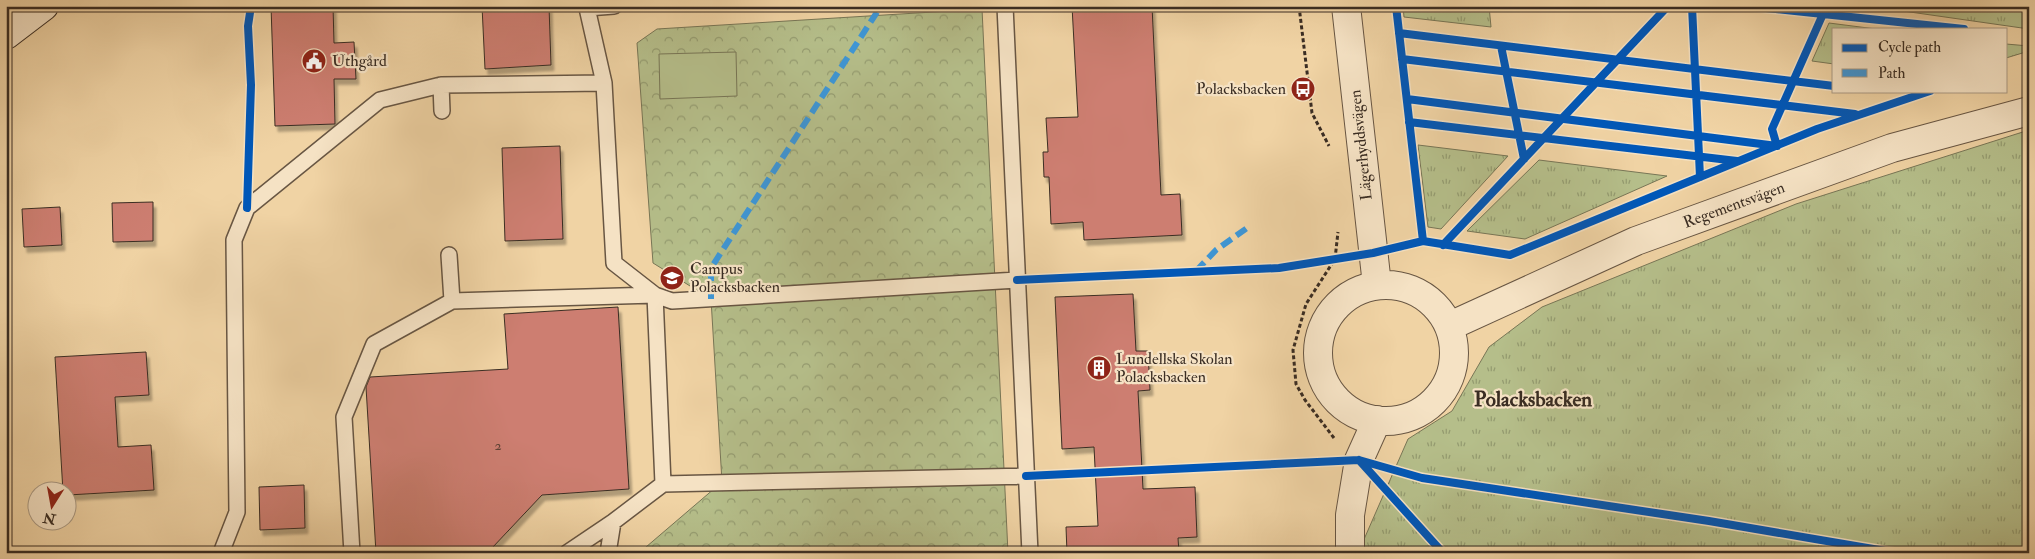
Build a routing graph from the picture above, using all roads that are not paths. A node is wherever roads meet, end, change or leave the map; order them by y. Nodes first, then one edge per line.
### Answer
1 (44, 6) edge
2 (614, 6) edge
3 (1005, 6) edge
4 (1346, 6) edge
5 (587, 7) edge
6 (6, 35) edge
7 (604, 83) junction
8 (440, 85) junction
9 (442, 111) dead end
10 (2029, 111) edge
11 (449, 256) dead end
12 (1017, 280) junction
13 (1377, 285) junction
14 (655, 295) junction
15 (452, 301) junction
16 (1450, 326) junction
17 (1378, 420) junction
18 (1026, 476) junction
19 (663, 484) junction
20 (613, 522) junction
21 (222, 553) edge
22 (352, 553) edge
23 (567, 553) edge
24 (608, 553) edge
25 (1030, 553) edge
26 (1350, 553) edge

1 - 6 street
2 - 5 lane
3 - 12 lane
4 - 13 street, Lägerhyddsvägen
5 - 7 lane
7 - 8 lane
7 - 14 lane
8 - 9 lane
8 - 21 lane
10 - 16 street, Regementsvägen
11 - 15 lane
12 - 14 lane
12 - 18 lane
13 - 16 street
13 - 17 street
14 - 15 lane
14 - 19 lane
15 - 22 lane
16 - 17 street
17 - 26 street
18 - 19 lane
18 - 25 lane
19 - 20 lane
20 - 23 lane
20 - 24 lane

